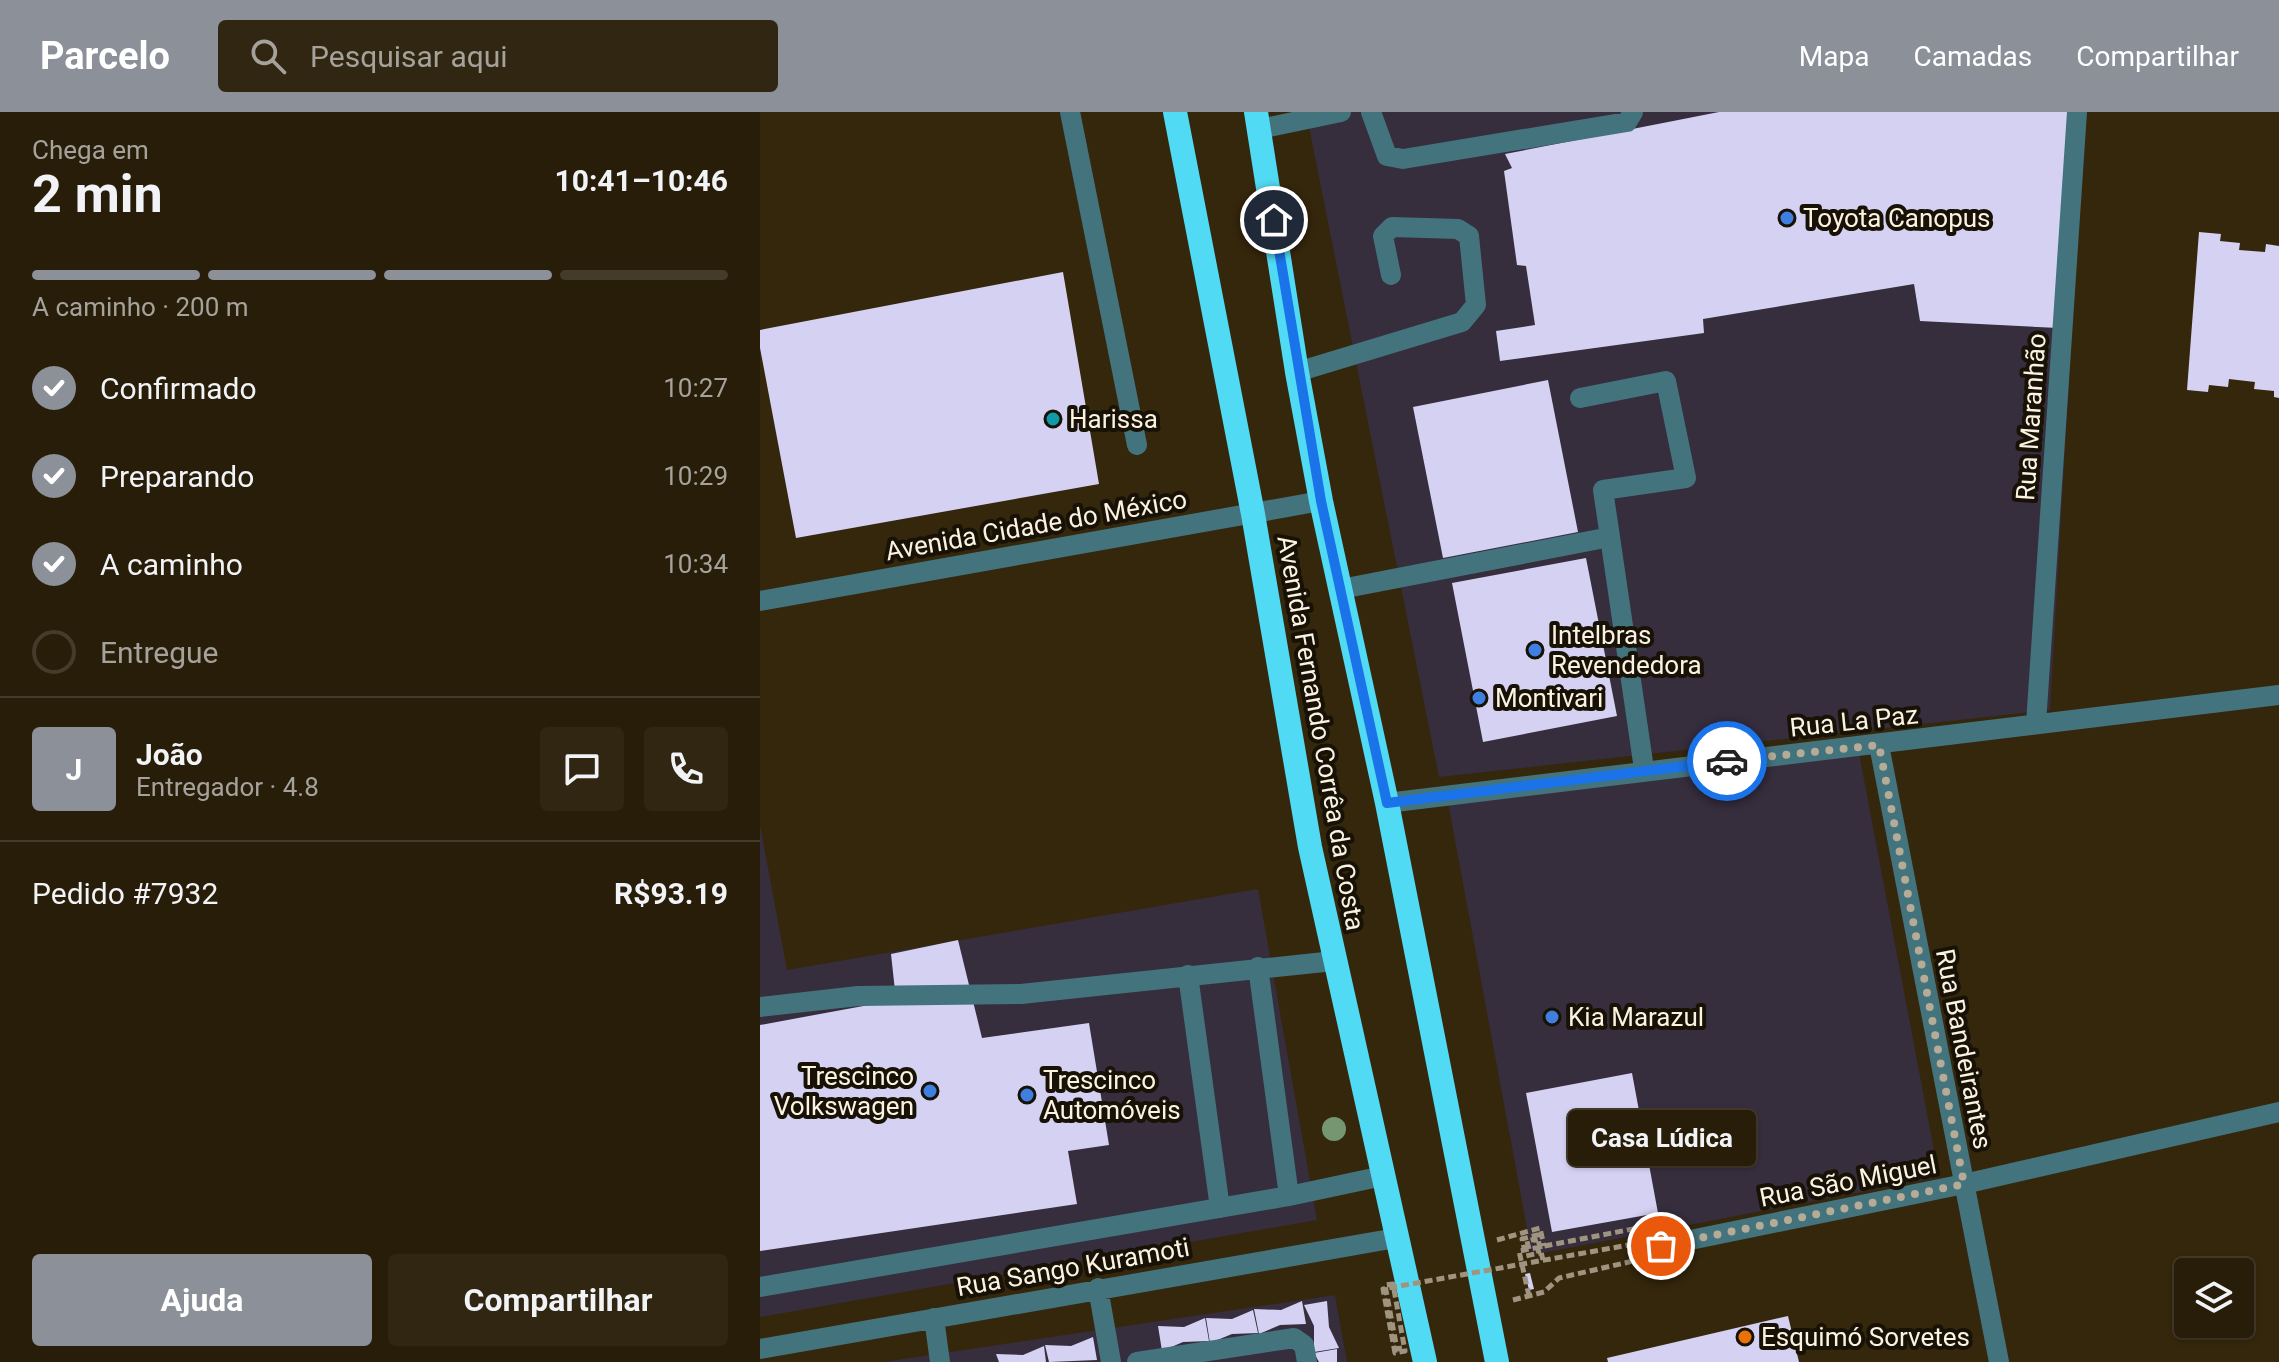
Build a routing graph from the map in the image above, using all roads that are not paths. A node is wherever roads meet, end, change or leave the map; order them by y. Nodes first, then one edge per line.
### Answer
1 (1070, 112) edge
2 (1175, 112) edge
3 (1341, 112) edge
4 (1371, 112) edge
5 (1633, 112) edge
6 (2077, 112) edge
7 (1258, 120) edge
8 (1391, 275) dead end
9 (1297, 372) junction
10 (1580, 398) dead end
11 (1137, 445) dead end
12 (1321, 501) junction
13 (1253, 514) junction
14 (1610, 537) junction
15 (1341, 589) junction
16 (760, 601) edge
17 (2279, 695) edge
18 (2036, 724) junction
19 (1879, 745) junction
20 (1644, 769) junction
21 (1387, 803) junction
22 (1334, 961) junction
23 (1258, 967) junction
24 (1188, 975) junction
25 (760, 1007) edge
26 (2279, 1112) edge
27 (1383, 1176) junction
28 (1964, 1184) junction
29 (1289, 1196) junction
30 (1220, 1208) junction
31 (1396, 1238) junction
32 (1661, 1246) road end
33 (760, 1287) edge
34 (1098, 1288) junction
35 (934, 1318) junction
36 (760, 1349) edge
37 (940, 1362) edge
38 (1111, 1362) edge
39 (1137, 1362) edge
40 (1307, 1362) edge
41 (1425, 1362) edge
42 (1497, 1362) edge
43 (1999, 1362) edge

1 - 11 street
2 - 13 highway, Avenida Fernando Corrêa da Costa
3 - 7 street
4 - 5 street
6 - 18 street, Rua Maranhão
7 - 9 highway, Avenida Fernando Corrêa da Costa
8 - 9 street
9 - 12 highway, Avenida Fernando Corrêa da Costa
10 - 14 street
12 - 13 street, Avenida Cidade do México
12 - 15 highway, Avenida Fernando Corrêa da Costa
13 - 16 street, Avenida Cidade do México
13 - 22 highway, Avenida Fernando Corrêa da Costa
14 - 15 street
14 - 20 street
15 - 21 highway, Avenida Fernando Corrêa da Costa
17 - 18 street, Rua La Paz
18 - 19 street, Rua La Paz
19 - 20 street, Rua La Paz
19 - 28 street, Rua Bandeirantes
20 - 21 street, Rua La Paz
21 - 42 highway, Avenida Fernando Corrêa da Costa
22 - 23 street
22 - 27 highway, Avenida Fernando Corrêa da Costa
23 - 24 street
23 - 29 street
24 - 25 street
24 - 30 street
26 - 28 street, Rua São Miguel
27 - 29 street
27 - 31 highway, Avenida Fernando Corrêa da Costa
28 - 32 street, Rua São Miguel
28 - 43 street, Rua Bandeirantes
29 - 30 street
30 - 33 street
31 - 34 street, Rua Sango Kuramoti
31 - 41 highway, Avenida Fernando Corrêa da Costa
34 - 35 street, Rua Sango Kuramoti
34 - 38 street
35 - 36 street, Rua Sango Kuramoti
35 - 37 street
39 - 40 street

